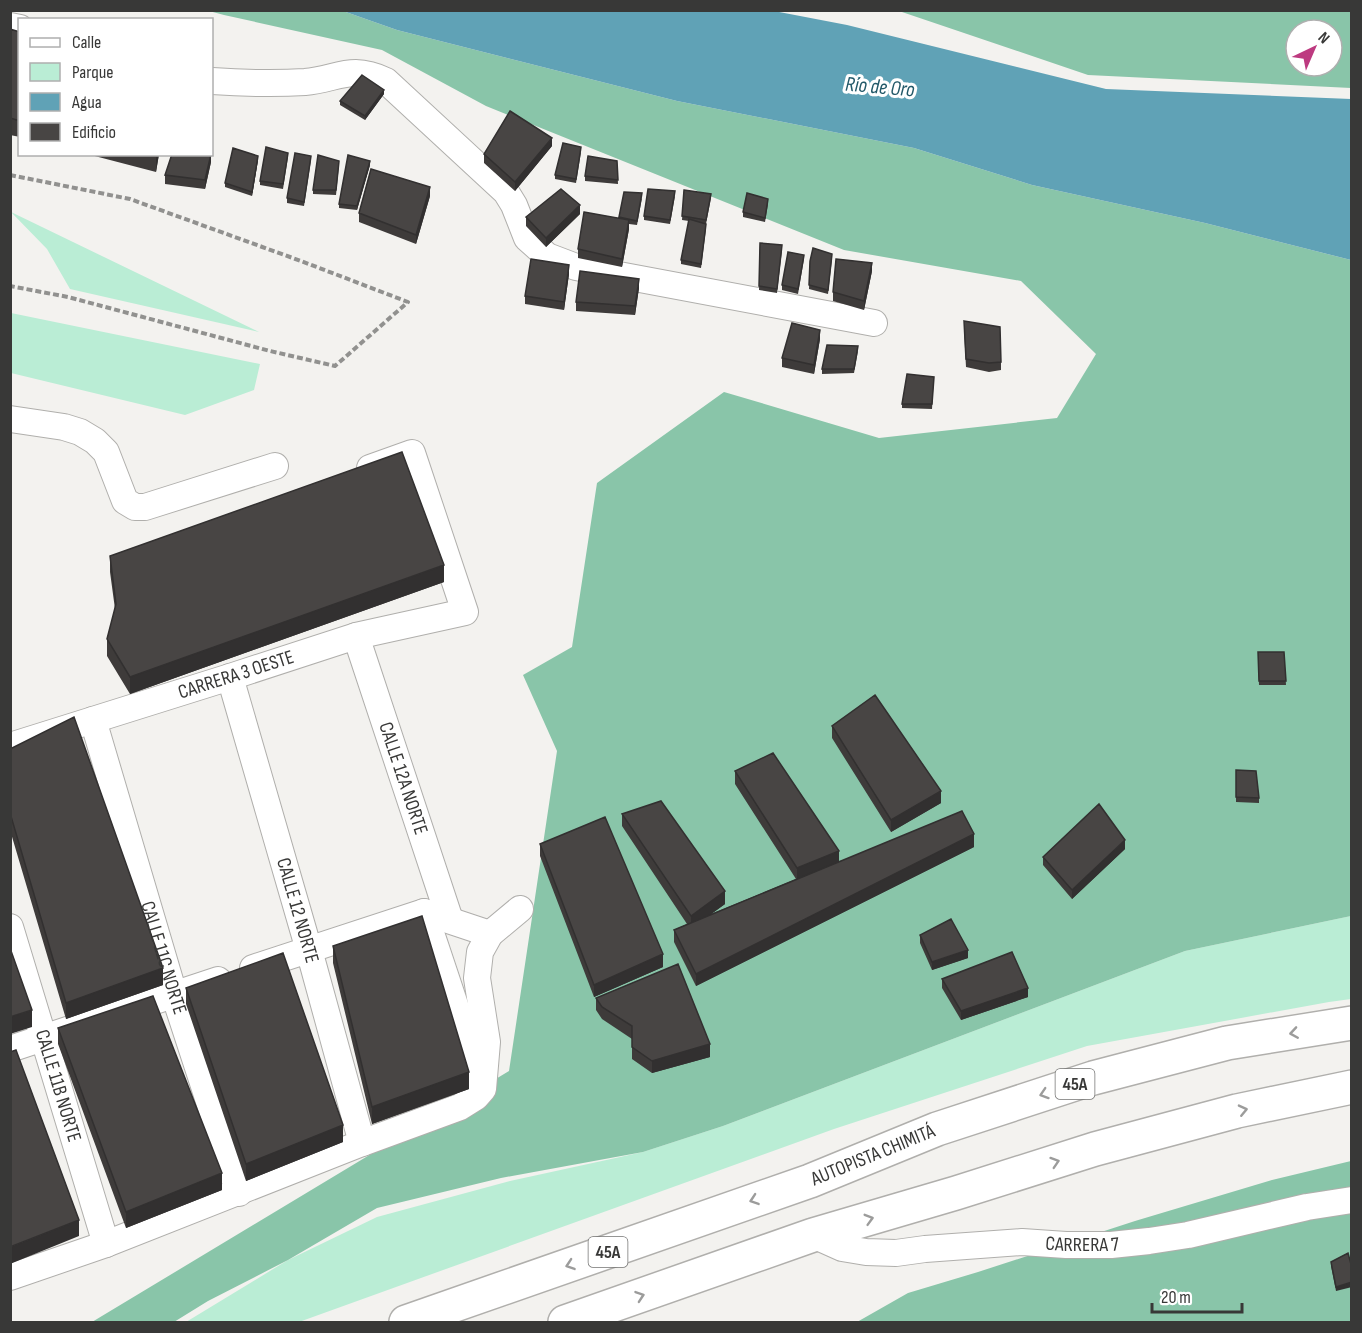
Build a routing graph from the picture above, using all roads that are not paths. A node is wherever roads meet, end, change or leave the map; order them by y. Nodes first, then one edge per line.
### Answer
1 (213, 81) edge
2 (874, 323) dead end
3 (10, 419) edge
4 (275, 466) dead end
5 (346, 477) edge
6 (356, 636) junction
7 (230, 677) junction
8 (93, 720) junction
9 (10, 746) edge
10 (520, 909) dead end
11 (424, 912) junction
12 (450, 920) junction
13 (10, 927) edge
14 (490, 934) junction
15 (309, 950) junction
16 (174, 994) junction
17 (1352, 1023) edge
18 (44, 1037) junction
19 (10, 1049) edge
20 (1352, 1087) edge
21 (483, 1089) junction
22 (362, 1143) junction
23 (239, 1193) junction
24 (1352, 1200) edge
25 (813, 1235) junction
26 (106, 1244) junction
27 (10, 1277) edge
28 (406, 1323) edge
29 (565, 1323) edge

1 - 2 street
3 - 4 street
5 - 6 street, CARRERA 3 OESTE
6 - 7 street, CARRERA 3 OESTE
6 - 12 street, CALLE 12A NORTE
7 - 8 street, CARRERA 3 OESTE
7 - 15 street, CALLE 12 NORTE
8 - 9 street, CARRERA 3 OESTE
8 - 16 street, CALLE 11C NORTE
10 - 14 street
11 - 12 street
11 - 15 street
11 - 21 street
12 - 14 street
13 - 18 street, CALLE 11B NORTE
14 - 21 street
15 - 16 street
15 - 22 street, CALLE 12 NORTE
16 - 18 street
16 - 23 street, CALLE 11C NORTE
17 -> 28 highway, AUTOPISTA CHIMITÁ / 45A
18 - 19 street
18 - 26 street, CALLE 11B NORTE
25 -> 20 highway
21 - 22 street
22 - 23 street
23 - 26 street
24 - 25 street, CARRERA 7
29 -> 25 highway
26 - 27 street

